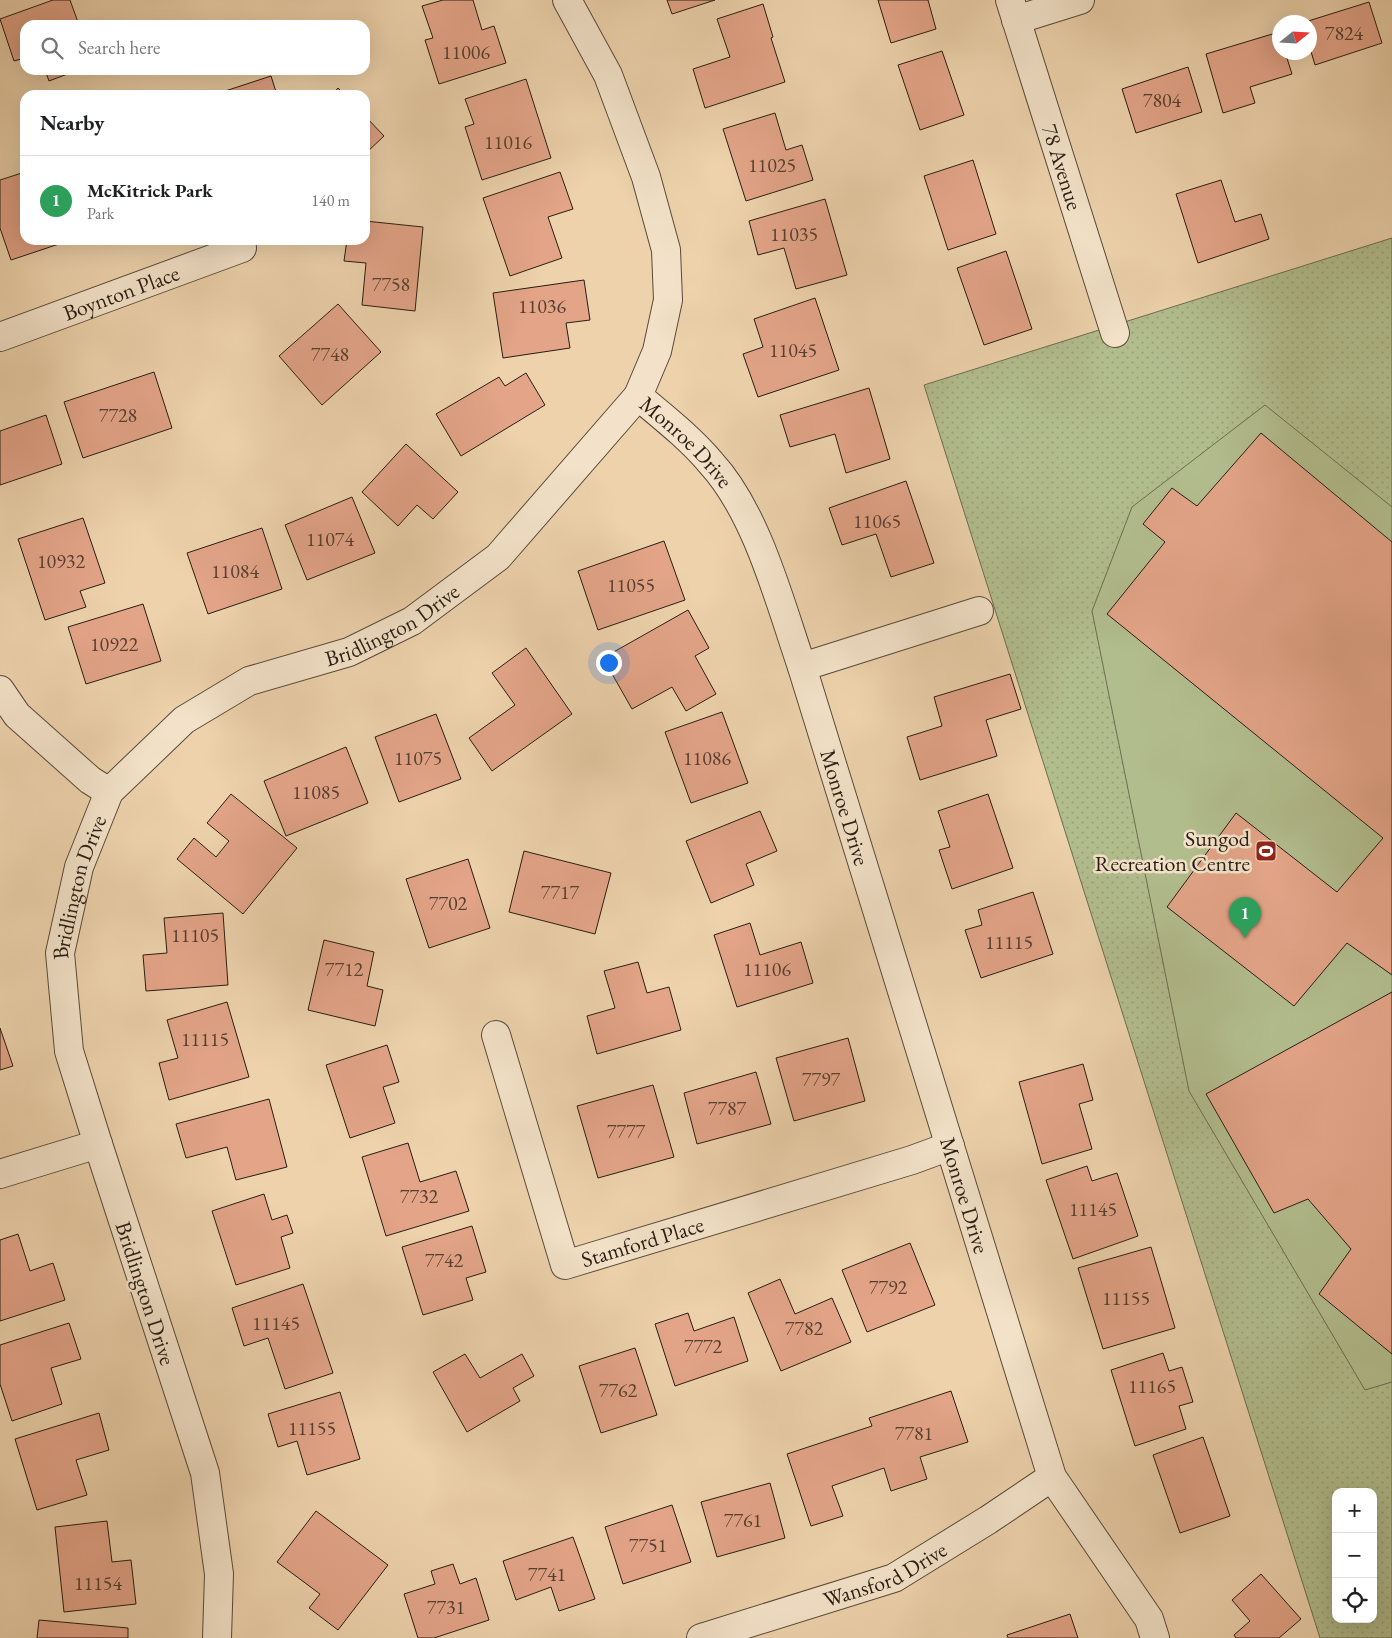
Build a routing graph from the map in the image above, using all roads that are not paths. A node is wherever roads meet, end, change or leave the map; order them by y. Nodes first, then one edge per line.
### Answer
1 (567, 0) edge
2 (1080, 0) edge
3 (1013, 10) edge
4 (242, 248) dead end
5 (1115, 333) dead end
6 (0, 338) edge
7 (638, 396) junction
8 (979, 611) dead end
9 (802, 667) junction
10 (0, 690) edge
11 (109, 792) junction
12 (496, 1034) dead end
13 (98, 1144) junction
14 (950, 1146) junction
15 (0, 1174) edge
16 (1052, 1477) junction
17 (217, 1638) edge
18 (701, 1638) edge
19 (1155, 1638) edge

1 - 7 street, Monroe Drive
2 - 3 street
3 - 5 street, 78 Avenue
4 - 6 street, Boynton Place
7 - 9 street, Monroe Drive
7 - 11 street, Bridlington Drive
8 - 9 street
9 - 14 street, Monroe Drive
10 - 11 street
11 - 13 street, Bridlington Drive
12 - 14 street, Stamford Place
13 - 15 street
13 - 17 street, Bridlington Drive
14 - 16 street, Monroe Drive
16 - 18 street, Wansford Drive
16 - 19 street, Monroe Drive

